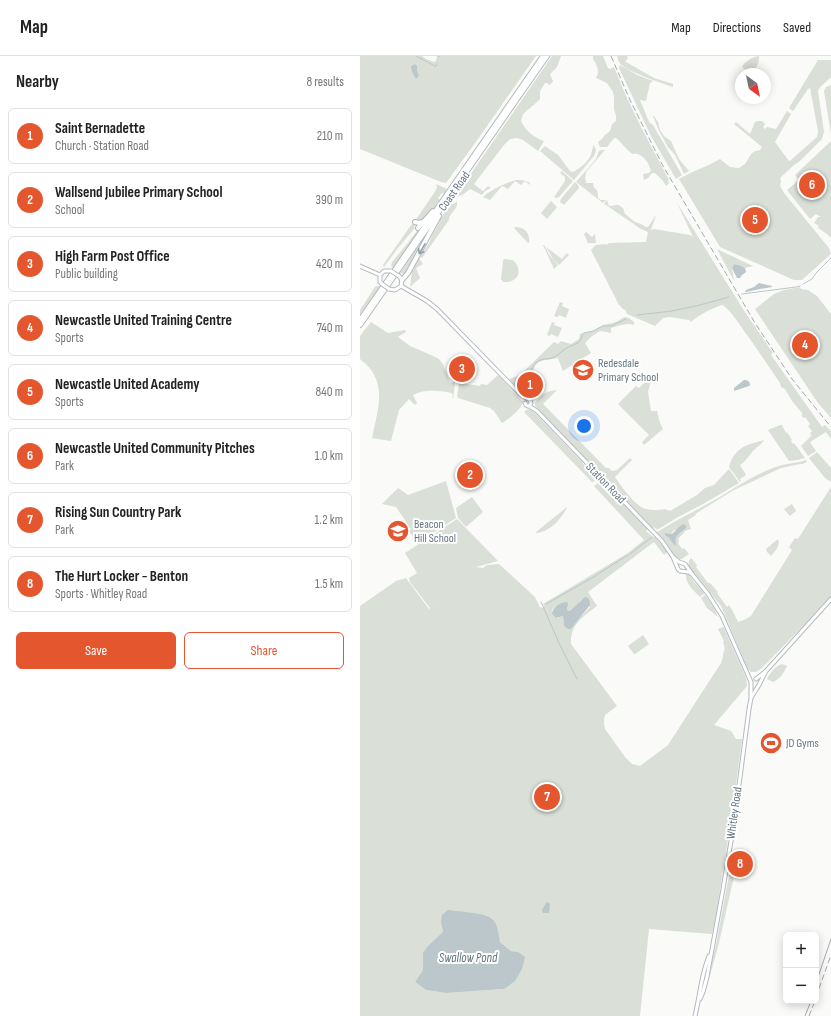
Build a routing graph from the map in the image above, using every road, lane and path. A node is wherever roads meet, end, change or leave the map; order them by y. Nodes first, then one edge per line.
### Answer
1 (543, 56) edge
2 (547, 56) edge
3 (463, 179) junction
4 (448, 192) junction
5 (416, 222) dead end
6 (423, 222) junction
7 (418, 228) dead end
8 (360, 266) edge
9 (380, 275) junction
10 (400, 278) junction
11 (401, 286) junction
12 (360, 320) edge
13 (360, 325) edge
14 (673, 557) junction
15 (680, 562) junction
16 (686, 565) junction
17 (677, 567) junction
18 (683, 570) junction
19 (692, 574) junction
20 (831, 599) edge
21 (766, 671) junction
22 (747, 673) junction
23 (755, 679) junction
24 (760, 682) junction
25 (751, 684) junction
26 (757, 688) junction
27 (751, 698) junction
28 (711, 951) junction
29 (705, 977) junction
30 (695, 1016) edge

1 - 4 highway, Coast Road
2 - 3 highway, Coast Road
3 -> 10 highway
3 - 13 highway, Coast Road
4 - 6 highway
4 - 12 highway, Coast Road
5 - 6 highway
6 - 7 highway
8 - 9 main road
9 - 10 main road, bridge
9 - 11 main road, bridge
10 - 11 main road
11 - 14 main road, Station Road
14 - 15 main road, Station Road
14 - 17 main road, Station Road
15 - 16 main road
15 - 17 main road
16 - 18 main road
16 - 19 main road
17 - 18 main road
18 - 19 main road
19 - 22 main road
20 - 21 main road
21 - 23 main road
21 - 24 main road
22 - 23 main road
22 - 25 main road
23 - 24 main road
23 - 25 main road
24 - 26 main road
25 - 26 main road
25 - 27 main road, Whitley Road
26 - 27 main road, Whitley Road
27 - 28 main road, Whitley Road
28 - 29 main road, Whitley Road
28 - 29 main road, Whitley Road
29 - 30 main road, Whitley Road

